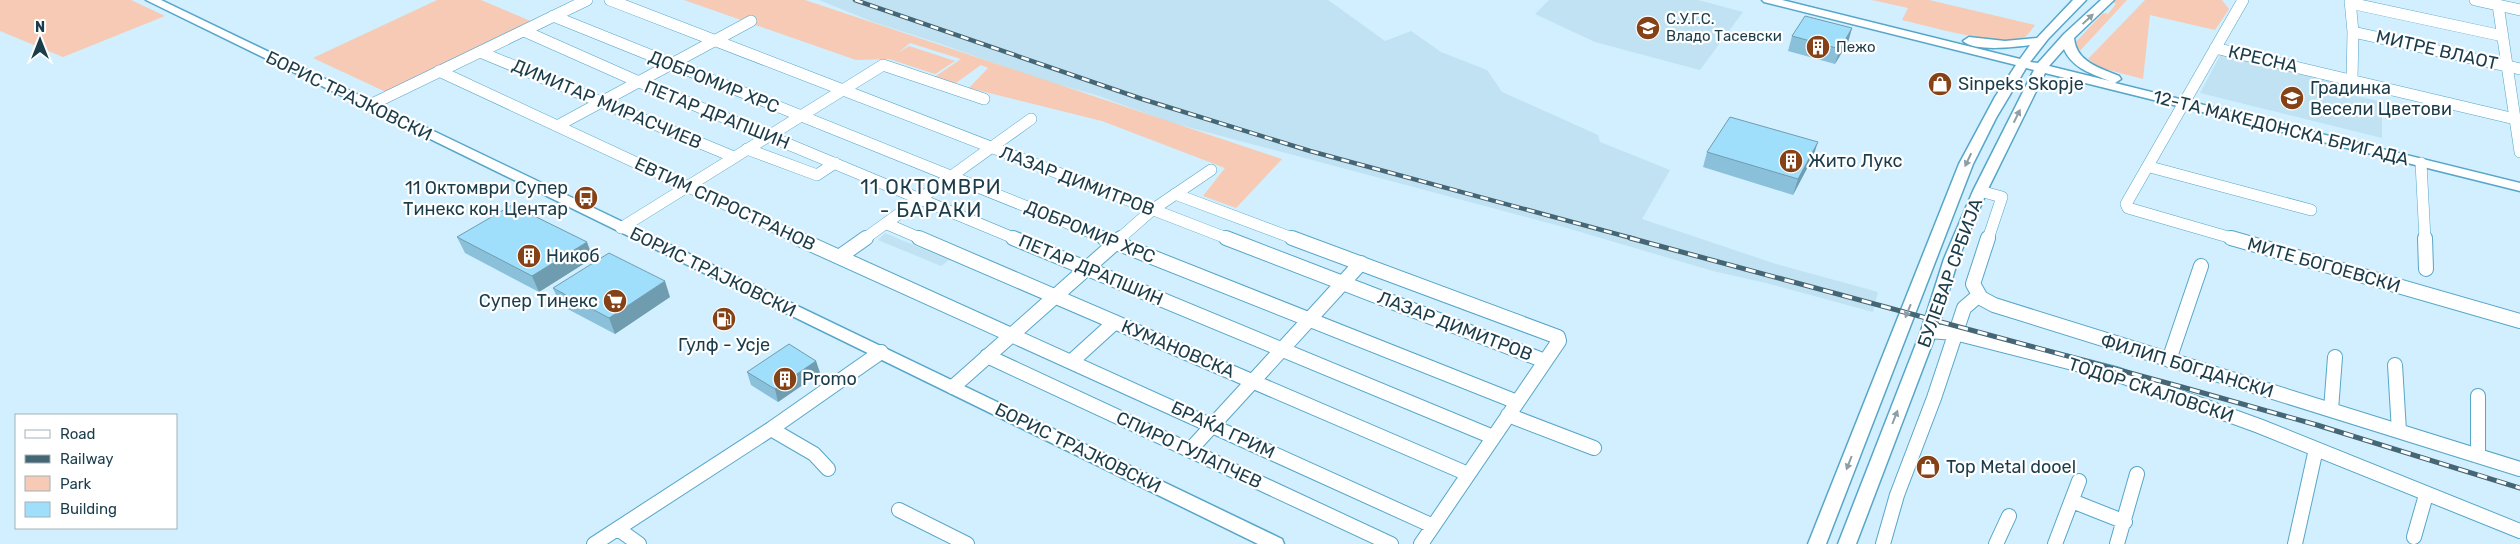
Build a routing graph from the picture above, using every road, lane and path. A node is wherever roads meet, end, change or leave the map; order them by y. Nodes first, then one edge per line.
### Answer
1 (152, 0) edge
2 (587, 0) edge
3 (610, 0) edge
4 (1768, 0) edge
5 (1798, 0) edge
6 (2108, 0) edge
7 (2243, 0) edge
8 (2474, 0) edge
9 (2350, 1) edge
10 (2078, 2) edge
11 (2498, 5) junction
12 (2520, 10) edge
13 (553, 16) junction
14 (751, 21) dead end
15 (524, 31) junction
16 (2353, 32) junction
17 (2502, 36) junction
18 (2068, 38) junction
19 (715, 40) junction
20 (2038, 41) junction
21 (1954, 43) junction
22 (2215, 48) junction
23 (480, 52) junction
24 (2023, 61) junction
25 (672, 64) junction
26 (2043, 66) junction
27 (2507, 66) junction
28 (2520, 69) edge
29 (439, 71) junction
30 (2115, 79) junction
31 (2087, 80) junction
32 (2352, 80) junction
33 (639, 82) junction
34 (2007, 86) junction
35 (842, 90) junction
36 (2028, 92) junction
37 (984, 99) dead end
38 (603, 102) junction
39 (2183, 104) junction
40 (368, 106) junction
41 (800, 117) junction
42 (2515, 119) junction
43 (1030, 120) dead end
44 (557, 126) junction
45 (769, 136) junction
46 (990, 148) junction
47 (747, 149) junction
48 (2520, 152) edge
49 (734, 157) junction
50 (835, 163) junction
51 (2420, 163) junction
52 (2150, 167) junction
53 (1211, 170) dead end
54 (951, 176) junction
55 (2520, 180) edge
56 (685, 188) junction
57 (2520, 188) edge
58 (1980, 191) junction
59 (1175, 194) junction
60 (921, 198) junction
61 (1152, 210) junction
62 (2311, 210) dead end
63 (887, 224) junction
64 (621, 228) junction
65 (1115, 242) junction
66 (839, 257) junction
67 (1361, 263) junction
68 (2202, 266) dead end
69 (1086, 268) junction
70 (2426, 270) dead end
71 (1343, 283) junction
72 (1055, 296) junction
73 (1978, 296) junction
74 (1309, 320) junction
75 (2520, 321) edge
76 (1115, 322) junction
77 (1929, 331) junction
78 (1955, 332) junction
79 (1012, 334) junction
80 (1282, 350) junction
81 (881, 352) junction
82 (987, 356) junction
83 (2335, 357) dead end
84 (1545, 360) junction
85 (2169, 360) junction
86 (1072, 361) junction
87 (2395, 365) dead end
88 (1253, 381) junction
89 (953, 387) junction
90 (2478, 396) dead end
91 (1517, 402) junction
92 (2331, 410) junction
93 (1508, 415) junction
94 (1213, 426) junction
95 (771, 429) junction
96 (2399, 431) junction
97 (1493, 437) junction
98 (1594, 448) dead end
99 (1190, 450) junction
100 (2316, 450) junction
101 (2478, 456) junction
102 (2520, 469) edge
103 (828, 470) dead end
104 (1468, 474) junction
105 (2137, 474) dead end
106 (2079, 481) dead end
107 (2426, 495) junction
108 (2072, 501) junction
109 (899, 510) dead end
110 (2009, 516) dead end
111 (2125, 522) junction
112 (1433, 526) junction
113 (618, 529) junction
114 (2520, 531) edge
115 (2414, 537) dead end
116 (594, 544) edge
117 (639, 544) edge
118 (967, 544) edge
119 (1274, 544) edge
120 (1391, 544) edge
121 (1420, 544) edge
122 (1817, 544) edge
123 (1847, 544) edge
124 (1883, 544) edge
125 (1996, 544) edge
126 (2055, 544) edge
127 (2118, 544) edge
128 (2295, 544) edge

1 - 40 street, БОРИС ТРАЈКОВСКИ
2 - 13 street
3 - 19 street, ЛАЗАР ДИМИТРОВ
4 - 21 street
5 - 21 street
18 -> 6 street, БУЛЕВАР СРБИЈА
7 - 22 street
8 - 11 street
9 - 16 street
9 - 17 street
10 - 20 street, БУЛЕВАР СРБИЈА
11 - 12 street
11 - 17 street
13 - 15 street
13 - 25 street, ДОБРОМИР ХРС
14 - 19 street
15 - 23 street
15 - 33 street, ПЕТАР ДРАПШИН
16 - 27 street, МИТРЕ ВЛАОТ
16 - 32 street
17 - 27 street
18 - 26 street, БУЛЕВАР СРБИЈА
18 - 30 street
19 - 25 street
19 - 35 street, ЛАЗАР ДИМИТРОВ
20 - 21 street
20 - 24 street, БУЛЕВАР СРБИЈА
21 - 24 street
21 - 34 street
22 - 32 street, КРЕСНА
22 - 39 street
23 - 29 street
23 - 38 street, ДИМИТАР МИРАСЧИЕВ
24 - 26 street
24 - 34 street, БУЛЕВАР СРБИЈА
25 - 33 street
25 - 41 street, ДОБРОМИР ХРС
26 - 30 street, 12-ТА МАКЕДОНСКА БРИГАДА
26 - 31 street, 12-ТА МАКЕДОНСКА БРИГАДА
26 - 36 street, БУЛЕВАР СРБИЈА
27 - 28 street, МИТРЕ ВЛАОТ
27 - 42 street
29 - 40 street
29 - 44 street, ЕВТИМ СПРОСТРАНОВ
30 - 39 street, 12-ТА МАКЕДОНСКА БРИГАДА
31 - 36 street
31 - 39 street, 12-ТА МАКЕДОНСКА БРИГАДА
32 - 42 street, КРЕСНА
33 - 38 street
33 - 45 street, ПЕТАР ДРАПШИН
34 -> 122 street, БУЛЕВАР СРБИЈА
35 - 37 street
35 - 41 street
35 - 46 street, ЛАЗАР ДИМИТРОВ
58 -> 36 street, БУЛЕВАР СРБИЈА
38 - 44 street
38 - 49 street, ДИМИТАР МИРАСЧИЕВ
39 - 51 street, 12-ТА МАКЕДОНСКА БРИГАДА
39 - 52 street
39 - 55 street, 12-ТА МАКЕДОНСКА БРИГАДА
40 - 64 street, БОРИС ТРАЈКОВСКИ
41 - 45 street
41 - 54 street, ДОБРОМИР ХРС
42 - 48 street
43 - 46 street
44 - 56 street, ЕВТИМ СПРОСТРАНОВ
45 - 47 street
45 - 50 street, ПЕТАР ДРАПШИН
46 - 54 street
46 - 61 street, ЛАЗАР ДИМИТРОВ
47 - 49 street
47 - 50 street
49 - 56 street
50 - 60 street, ПЕТАР ДРАПШИН
51 - 57 street, 12-ТА МАКЕДОНСКА БРИГАДА
51 - 70 street
52 - 62 street
52 - 75 street, МИТЕ БОГОЕВСКИ
53 - 59 street
54 - 60 street
54 - 65 street, ДОБРОМИР ХРС
56 - 64 street
56 - 66 street, ЕВТИМ СПРОСТРАНОВ
58 - 73 street
58 - 77 street, БУЛЕВАР СРБИЈА
59 - 61 street
59 - 67 street
60 - 63 street
60 - 69 street, ПЕТАР ДРАПШИН
61 - 65 street
61 - 71 street, ЛАЗАР ДИМИТРОВ
63 - 66 street
63 - 72 street, КУМАНОВСКА
64 - 81 street, БОРИС ТРАЈКОВСКИ
65 - 69 street
65 - 74 street, ДОБРОМИР ХРС
66 - 79 street, ЕВТИМ СПРОСТРАНОВ
67 - 71 street
67 - 84 street, ЛАЗАР ДИМИТРОВ
68 - 85 street
69 - 72 street
69 - 80 street, ПЕТАР ДРАПШИН
71 - 74 street
71 - 84 street, ЛАЗАР ДИМИТРОВ
72 - 76 street, КУМАНОВСКА
72 - 79 street
73 - 78 street
73 - 85 street, ФИЛИП БОГДАНСКИ
74 - 80 street
74 - 91 street, ДОБРОМИР ХРС
76 - 86 street
76 - 88 street, КУМАНОВСКА
77 - 78 street, ТОДОР СКАЛОВСКИ
123 -> 77 street, БУЛЕВАР СРБИЈА
78 - 100 street, ТОДОР СКАЛОВСКИ
78 - 124 street
79 - 82 street
79 - 86 street, БРАЌА ГРИМ
80 - 88 street
80 - 97 street, ПЕТАР ДРАПШИН
81 - 89 street, БОРИС ТРАЈКОВСКИ
81 - 95 street
82 - 89 street
82 - 99 street, СПИРО ГУЛАПЧЕВ
83 - 92 street
84 - 91 street, ЛАЗАР ДИМИТРОВ
85 - 92 street, ФИЛИП БОГДАНСКИ
86 - 94 street, БРАЌА ГРИМ
87 - 96 street
88 - 94 street
88 - 104 street, КУМАНОВСКА
89 - 119 street, БОРИС ТРАЈКОВСКИ
90 - 101 street
91 - 93 street, ЛАЗАР ДИМИТРОВ
92 - 96 street, ФИЛИП БОГДАНСКИ
93 - 97 street, ЛАЗАР ДИМИТРОВ
93 - 98 street
94 - 99 street
94 - 112 street, БРАЌА ГРИМ
95 - 103 street
95 - 113 street
96 - 101 street, ФИЛИП БОГДАНСКИ
97 - 104 street, ЛАЗАР ДИМИТРОВ
99 - 120 street, СПИРО ГУЛАПЧЕВ
100 - 107 street, ТОДОР СКАЛОВСКИ
100 - 128 street
101 - 102 street, ФИЛИП БОГДАНСКИ
104 - 112 street, ЛАЗАР ДИМИТРОВ
105 - 111 street
106 - 108 street
107 - 114 street, ТОДОР СКАЛОВСКИ
107 - 115 street
108 - 111 street
108 - 126 street
109 - 118 street
110 - 125 street
111 - 127 street
112 - 121 street, ЛАЗАР ДИМИТРОВ
113 - 116 street
113 - 117 street

